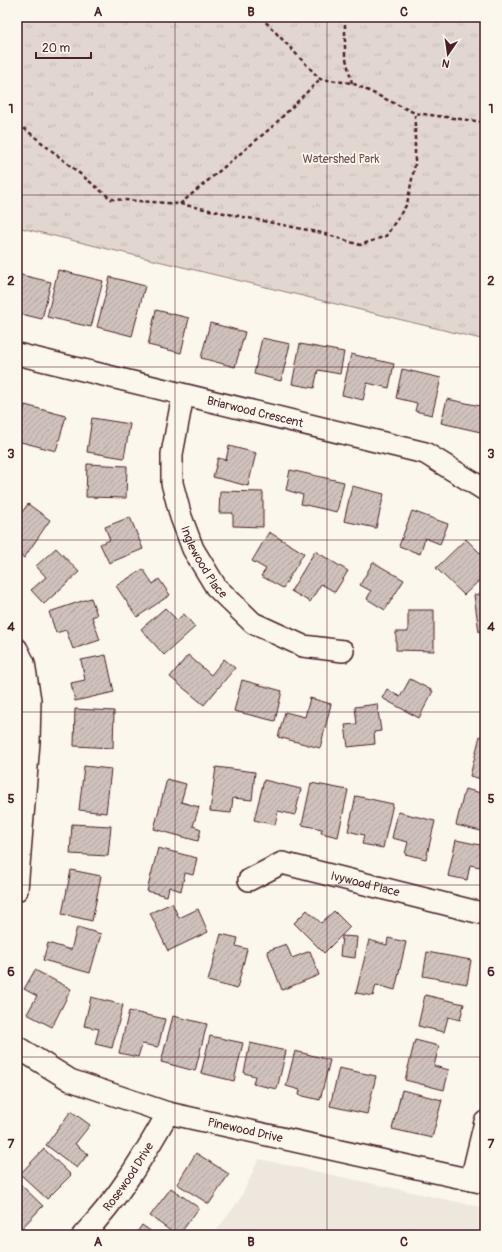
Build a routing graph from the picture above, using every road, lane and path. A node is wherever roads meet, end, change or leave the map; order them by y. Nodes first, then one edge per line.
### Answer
1 (261, 17) edge
2 (345, 17) edge
3 (320, 79) junction
4 (352, 83) junction
5 (415, 113) junction
6 (485, 118) edge
7 (484, 123) edge
8 (17, 126) edge
9 (180, 204) junction
10 (17, 354) edge
11 (183, 395) junction
12 (485, 490) edge
13 (17, 649) edge
14 (343, 651) dead end
15 (249, 880) dead end
16 (17, 890) edge
17 (485, 914) edge
18 (17, 1047) edge
19 (168, 1113) junction
20 (485, 1122) edge
21 (478, 1181) edge
22 (83, 1235) edge

1 - 3 path
2 - 4 path
3 - 4 path
3 - 9 path
4 - 5 path
5 - 7 path
5 - 9 path
6 - 7 path
8 - 9 path
10 - 11 street, Briarwood Crescent
11 - 12 street, Briarwood Crescent
11 - 14 street, Inglewood Place
13 - 16 street
15 - 17 street, Ivywood Place
18 - 19 street, Pinewood Drive
19 - 21 street, Pinewood Drive
19 - 22 street, Rosewood Drive
20 - 21 street

